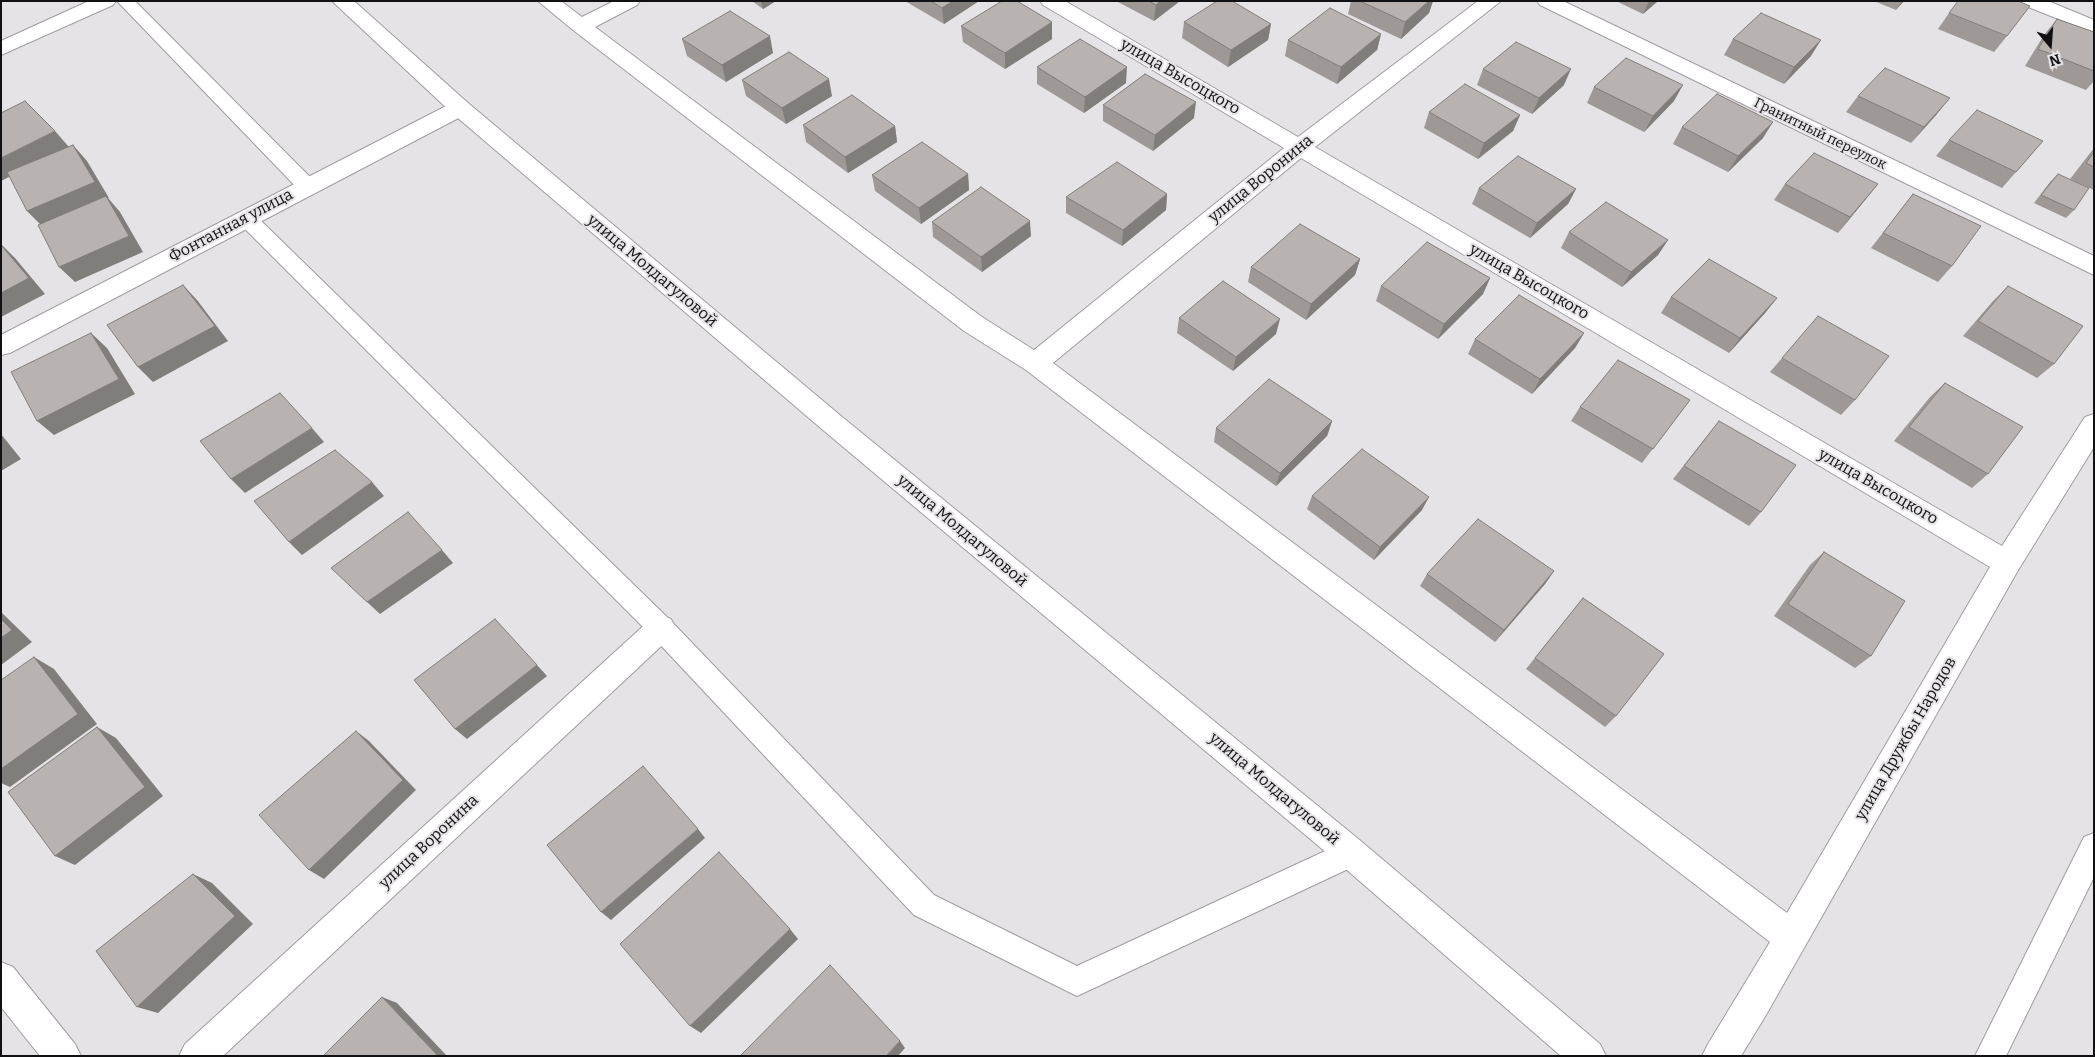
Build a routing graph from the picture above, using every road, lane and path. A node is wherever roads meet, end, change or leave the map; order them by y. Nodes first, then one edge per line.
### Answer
1 (106, 1) edge
2 (125, 1) edge
3 (342, 1) edge
4 (548, 1) edge
5 (630, 1) edge
6 (1050, 1) edge
7 (1491, 1) edge
8 (1547, 1) edge
9 (2030, 1) edge
10 (580, 26) junction
11 (2094, 27) edge
12 (1, 49) edge
13 (460, 108) junction
14 (1300, 147) junction
15 (307, 186) junction
16 (246, 218) junction
17 (2094, 266) edge
18 (1, 346) edge
19 (1035, 363) junction
20 (2094, 424) edge
21 (2007, 563) junction
22 (661, 628) junction
23 (2094, 847) edge
24 (1351, 853) junction
25 (1791, 937) junction
26 (1, 979) edge
27 (63, 1056) edge
28 (197, 1056) edge
29 (1588, 1056) edge
30 (1720, 1056) edge
31 (1990, 1056) edge

1 - 12 street
2 - 15 lane
3 - 13 street, улица Молдагуловой
4 - 10 street
5 - 10 street
6 - 14 street, улица Высоцкого
7 - 14 street, улица Воронина
8 - 17 street, Гранитный переулок
9 - 11 street
10 - 19 street
13 - 15 street, Фонтанная улица
13 - 24 street, улица Молдагуловой
14 - 19 street, улица Воронина
14 - 21 street, улица Высоцкого
15 - 16 street, Фонтанная улица
16 - 18 street, Фонтанная улица
16 - 22 lane
19 - 25 street
20 - 21 street, улица Дружбы Народов
21 - 25 street, улица Дружбы Народов
22 - 24 lane
22 - 28 street, улица Воронина
23 - 31 lane
24 - 29 street, улица Молдагуловой
25 - 30 street, улица Дружбы Народов
26 - 27 street

